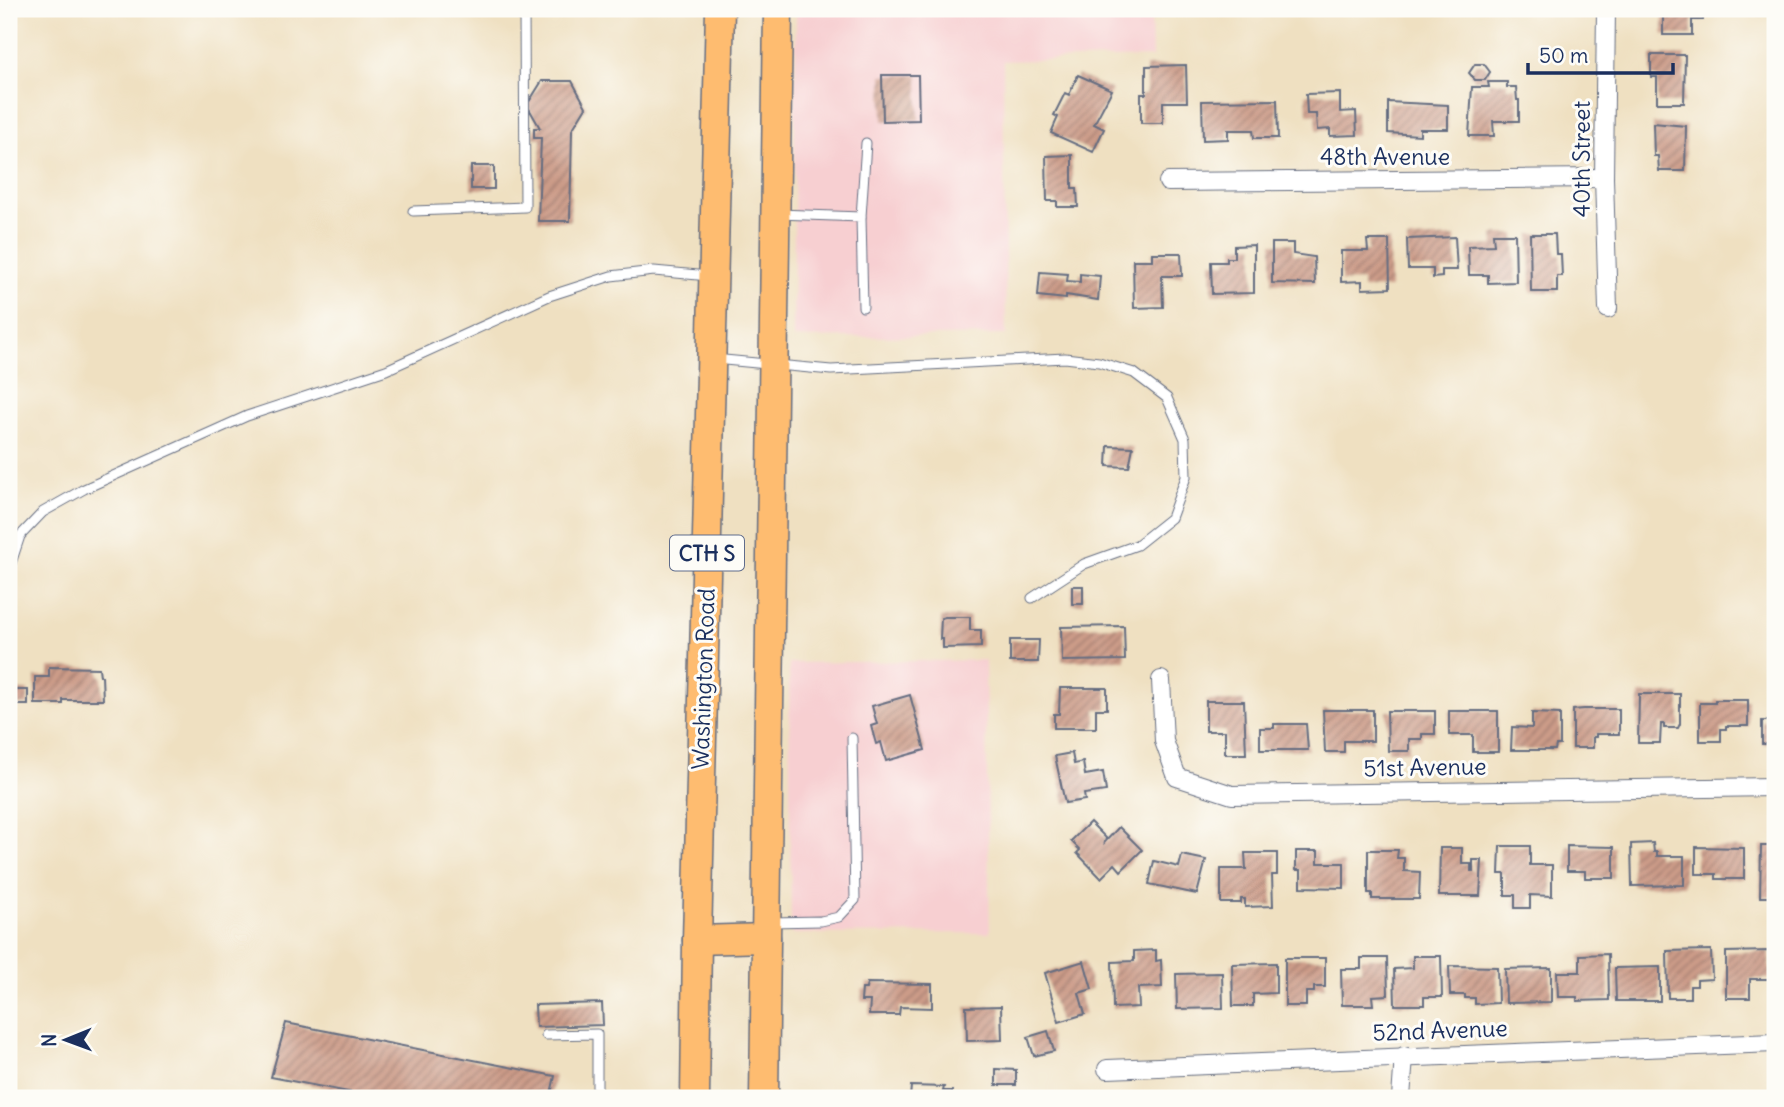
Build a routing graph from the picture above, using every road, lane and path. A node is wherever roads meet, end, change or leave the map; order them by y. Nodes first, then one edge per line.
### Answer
1 (524, 9) edge
2 (719, 9) edge
3 (778, 9) edge
4 (1606, 9) edge
5 (866, 143) dead end
6 (1604, 178) junction
7 (1168, 182) dead end
8 (413, 211) dead end
9 (775, 214) junction
10 (861, 218) junction
11 (714, 276) junction
12 (863, 307) dead end
13 (1608, 309) dead end
14 (712, 359) junction
15 (773, 365) junction
16 (9, 569) edge
17 (1032, 598) dead end
18 (1161, 680) dead end
19 (852, 738) dead end
20 (1775, 787) edge
21 (766, 930) junction
22 (696, 940) junction
23 (546, 1035) dead end
24 (1775, 1043) edge
25 (1404, 1056) junction
26 (1107, 1069) dead end
27 (597, 1098) edge
28 (695, 1098) edge
29 (764, 1098) edge
30 (1401, 1098) edge

1 - 8 lane
2 - 11 main road, Washington Road / CTH S
3 - 9 main road, CTH S
4 - 6 street, 40th Street
5 - 10 lane
6 - 7 street, 48th Avenue
6 - 13 street, 40th Street
9 - 10 lane
9 - 15 main road, CTH S
10 - 12 lane
11 - 14 main road, Washington Road / CTH S
11 - 16 lane
14 - 15 lane
14 - 22 main road, Washington Road / CTH S
15 - 17 lane
15 - 21 main road, CTH S
18 - 20 street, 51st Avenue
19 - 21 lane
21 - 22 main road
21 - 29 main road, CTH S
22 - 28 main road, Washington Road / CTH S
23 - 27 lane
24 - 25 street, 52nd Avenue
25 - 26 street, 52nd Avenue
25 - 30 street

